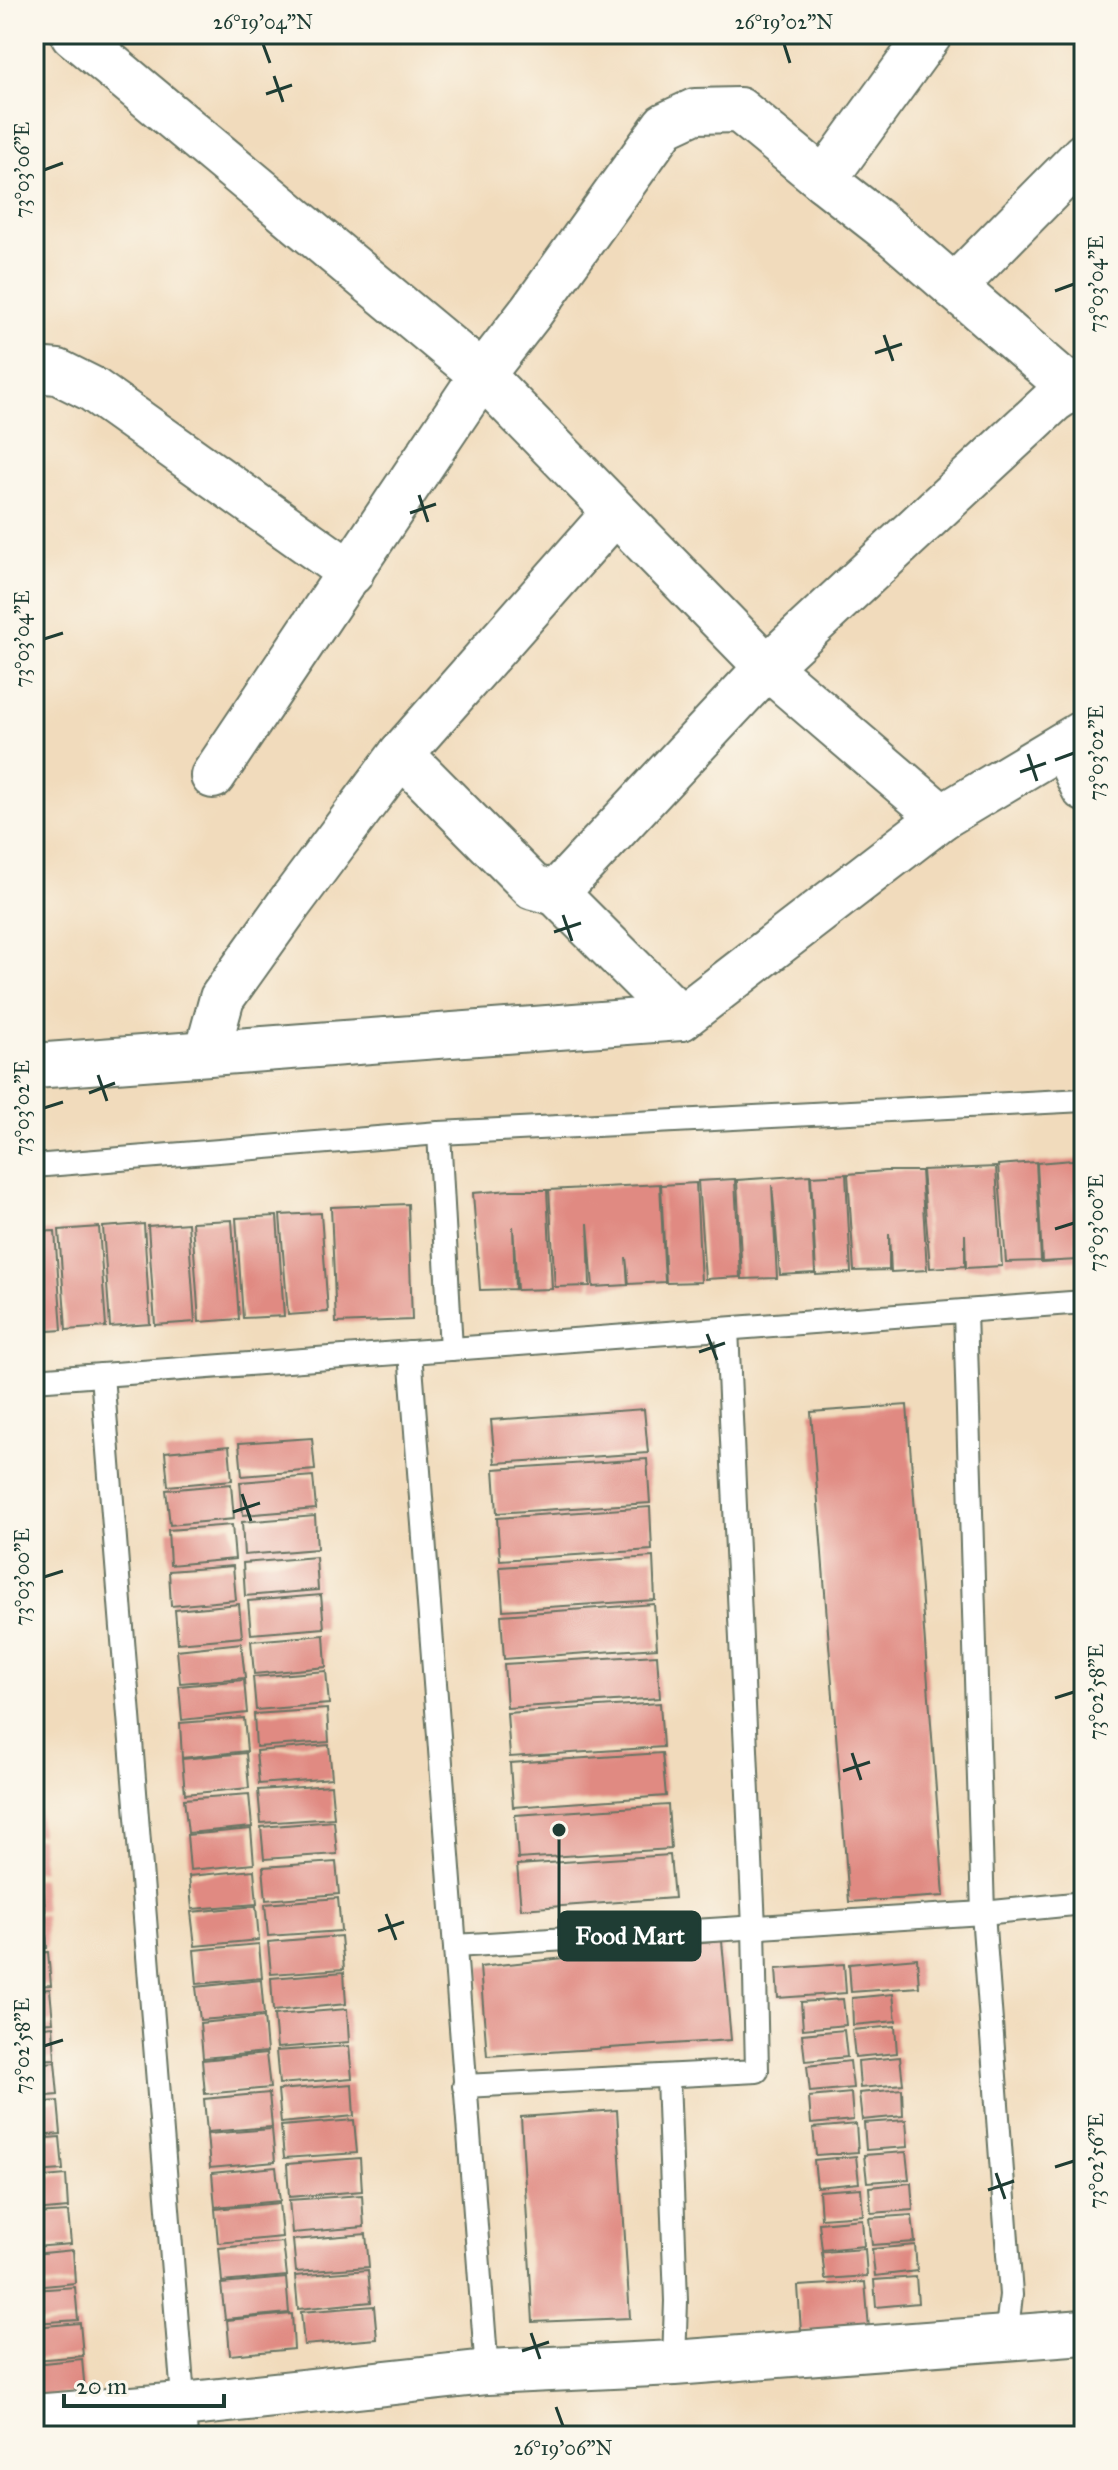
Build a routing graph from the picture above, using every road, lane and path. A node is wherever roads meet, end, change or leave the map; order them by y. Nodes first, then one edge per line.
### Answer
1 (73, 34) edge
2 (930, 34) edge
3 (1084, 155) edge
4 (824, 180) junction
5 (954, 287) junction
6 (34, 370) edge
7 (482, 375) junction
8 (1078, 384) edge
9 (615, 512) junction
10 (351, 573) junction
11 (767, 667) junction
12 (1073, 739) edge
13 (401, 754) junction
14 (213, 776) dead end
15 (1084, 789) edge
16 (942, 817) junction
17 (556, 893) junction
18 (681, 1018) junction
19 (207, 1053) junction
20 (34, 1066) edge
21 (1084, 1100) edge
22 (439, 1133) junction
23 (34, 1166) edge
24 (1084, 1302) edge
25 (965, 1311) junction
26 (727, 1329) junction
27 (451, 1349) junction
28 (410, 1352) junction
29 (102, 1375) junction
30 (34, 1380) edge
31 (1084, 1903) edge
32 (983, 1913) junction
33 (754, 1927) junction
34 (455, 1946) junction
35 (668, 2077) junction
36 (464, 2086) junction
37 (1084, 2332) edge
38 (1006, 2338) junction
39 (674, 2363) junction
40 (487, 2372) junction
41 (34, 2417) edge
42 (184, 2421) edge

1 - 7 street
2 - 4 street
3 - 5 street
4 - 5 street
4 - 7 street
5 - 8 street
6 - 10 street
7 - 9 street
7 - 10 street
8 - 11 street
9 - 11 street
9 - 13 street
10 - 14 street
11 - 16 street
11 - 17 street
12 - 15 street
12 - 16 street
13 - 17 street
13 - 19 street
16 - 18 street
17 - 18 street
18 - 19 street
19 - 20 street
21 - 22 lane
22 - 23 lane
22 - 27 lane
24 - 25 lane
25 - 26 lane
25 - 32 lane
26 - 27 lane
26 - 33 lane
27 - 28 lane
28 - 29 lane
28 - 34 lane
29 - 30 lane
29 - 42 lane
31 - 32 lane
32 - 33 lane
32 - 38 lane
33 - 34 lane
33 - 35 lane
34 - 36 lane
35 - 36 lane
35 - 39 lane
36 - 40 lane
37 - 38 street
38 - 39 street
39 - 40 street
40 - 42 street
41 - 42 street

